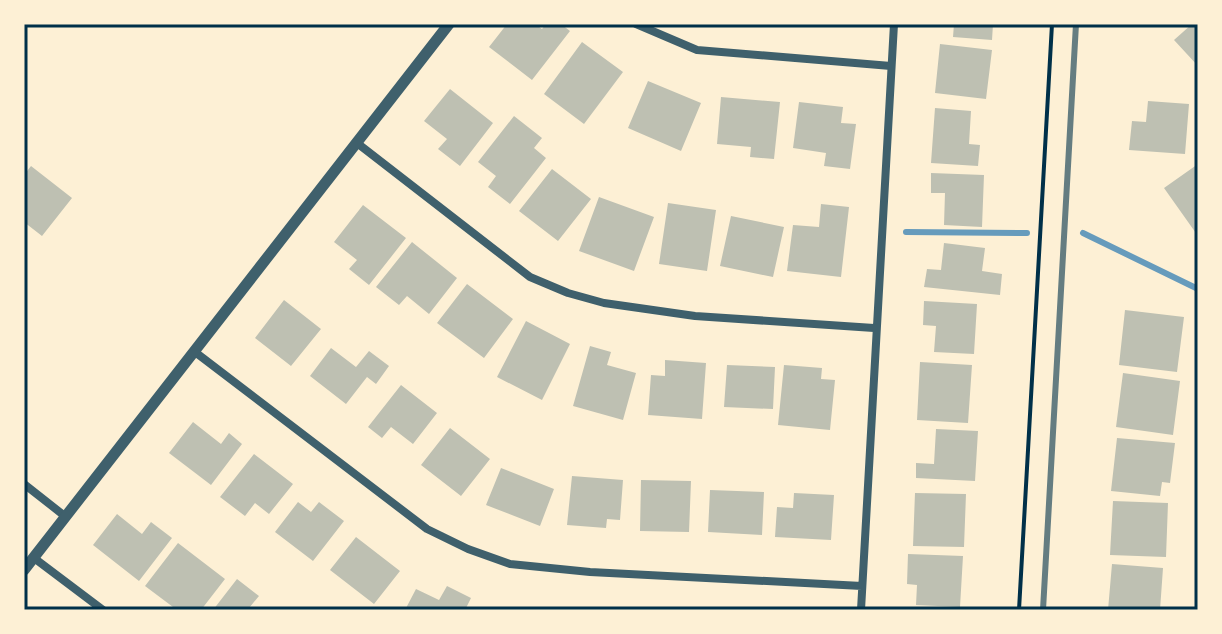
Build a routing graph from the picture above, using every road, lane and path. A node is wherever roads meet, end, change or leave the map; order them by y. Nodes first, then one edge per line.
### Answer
1 (449, 24) edge
2 (636, 24) edge
3 (894, 24) edge
4 (1052, 24) edge
5 (891, 66) junction
6 (357, 143) junction
7 (874, 328) junction
8 (195, 352) junction
9 (24, 484) edge
10 (66, 517) junction
11 (34, 558) junction
12 (24, 570) edge
13 (862, 586) junction
14 (103, 610) edge
15 (861, 610) edge
16 (1019, 610) edge

1 - 6 street
2 - 5 street
3 - 5 street
4 - 16 path
5 - 7 street
6 - 7 street
6 - 8 street
7 - 13 street
8 - 10 street
8 - 13 street
9 - 10 street
10 - 11 street
11 - 12 street
11 - 14 street
13 - 15 street

